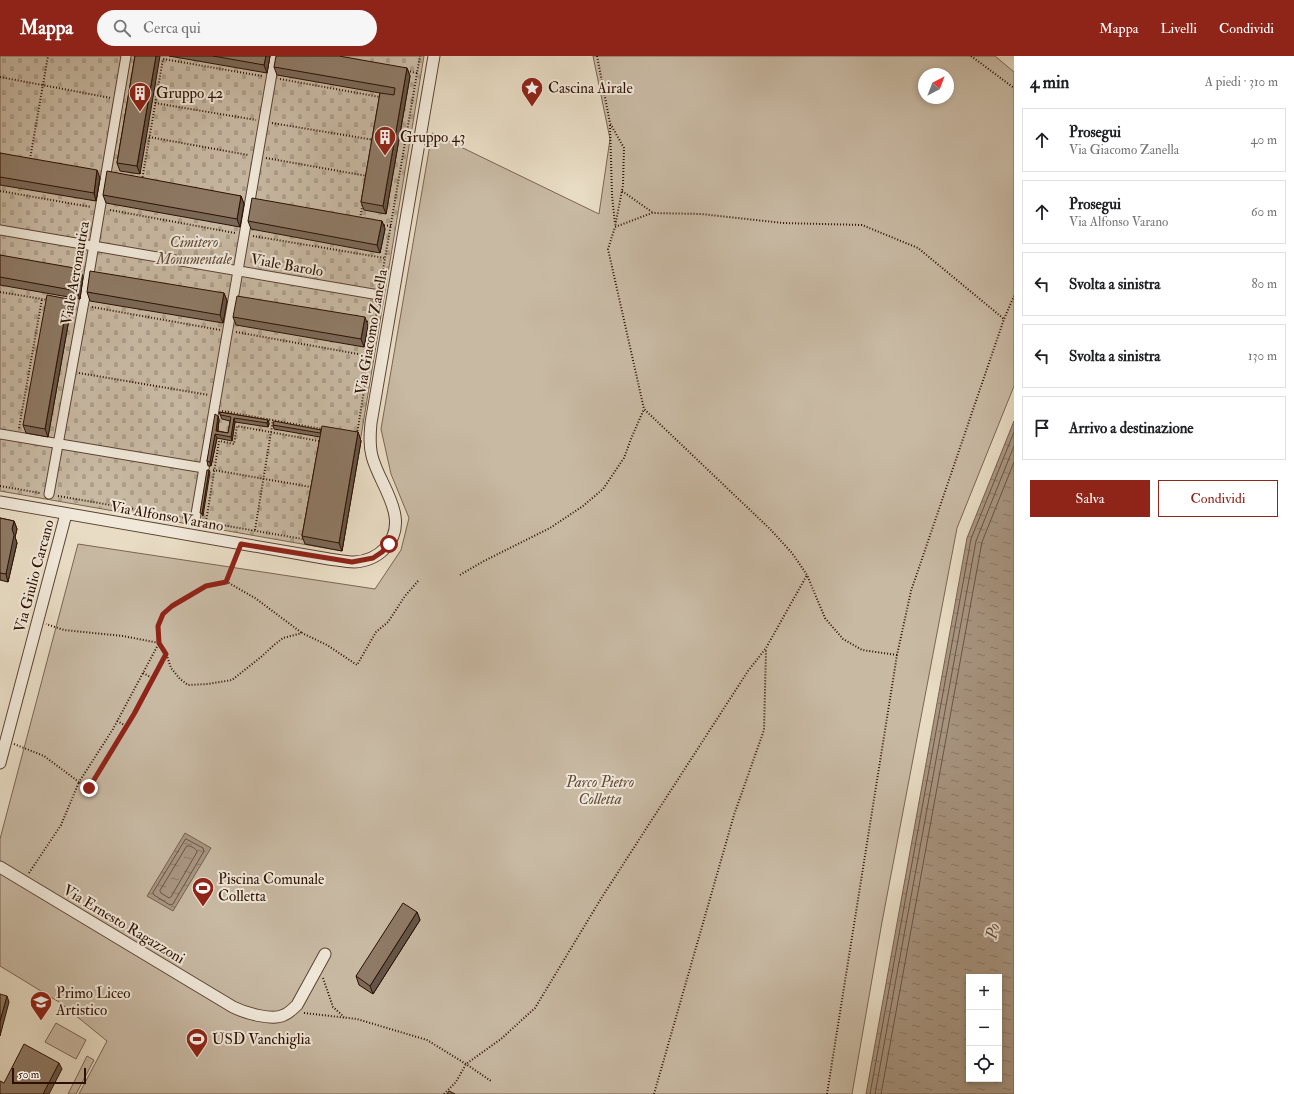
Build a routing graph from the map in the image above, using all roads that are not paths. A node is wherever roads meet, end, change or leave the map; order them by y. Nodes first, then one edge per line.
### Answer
1 (126, 56) edge
2 (275, 56) edge
3 (434, 56) edge
4 (0, 230) edge
5 (94, 246) junction
6 (238, 271) junction
7 (379, 296) road end
8 (0, 434) edge
9 (59, 444) junction
10 (204, 468) junction
11 (49, 494) road end
12 (0, 502) edge
13 (66, 514) junction
14 (195, 520) road end
15 (329, 559) joint
16 (0, 763) edge
17 (0, 867) edge
18 (322, 959) road end

1 - 5 street, Viale Aeronautica
2 - 6 street
3 - 15 street, Via Giacomo Zanella
4 - 5 street, Viale Barolo
5 - 6 street, Viale Barolo
5 - 9 street, Viale Aeronautica
6 - 7 street, Viale Barolo
6 - 10 street
8 - 9 street
9 - 10 street
9 - 11 street, Viale Aeronautica
10 - 14 street
12 - 13 street, Via Alfonso Varano
13 - 15 street, Via Alfonso Varano
13 - 16 street, Via Giulio Carcano
17 - 18 street, Via Ernesto Ragazzoni

